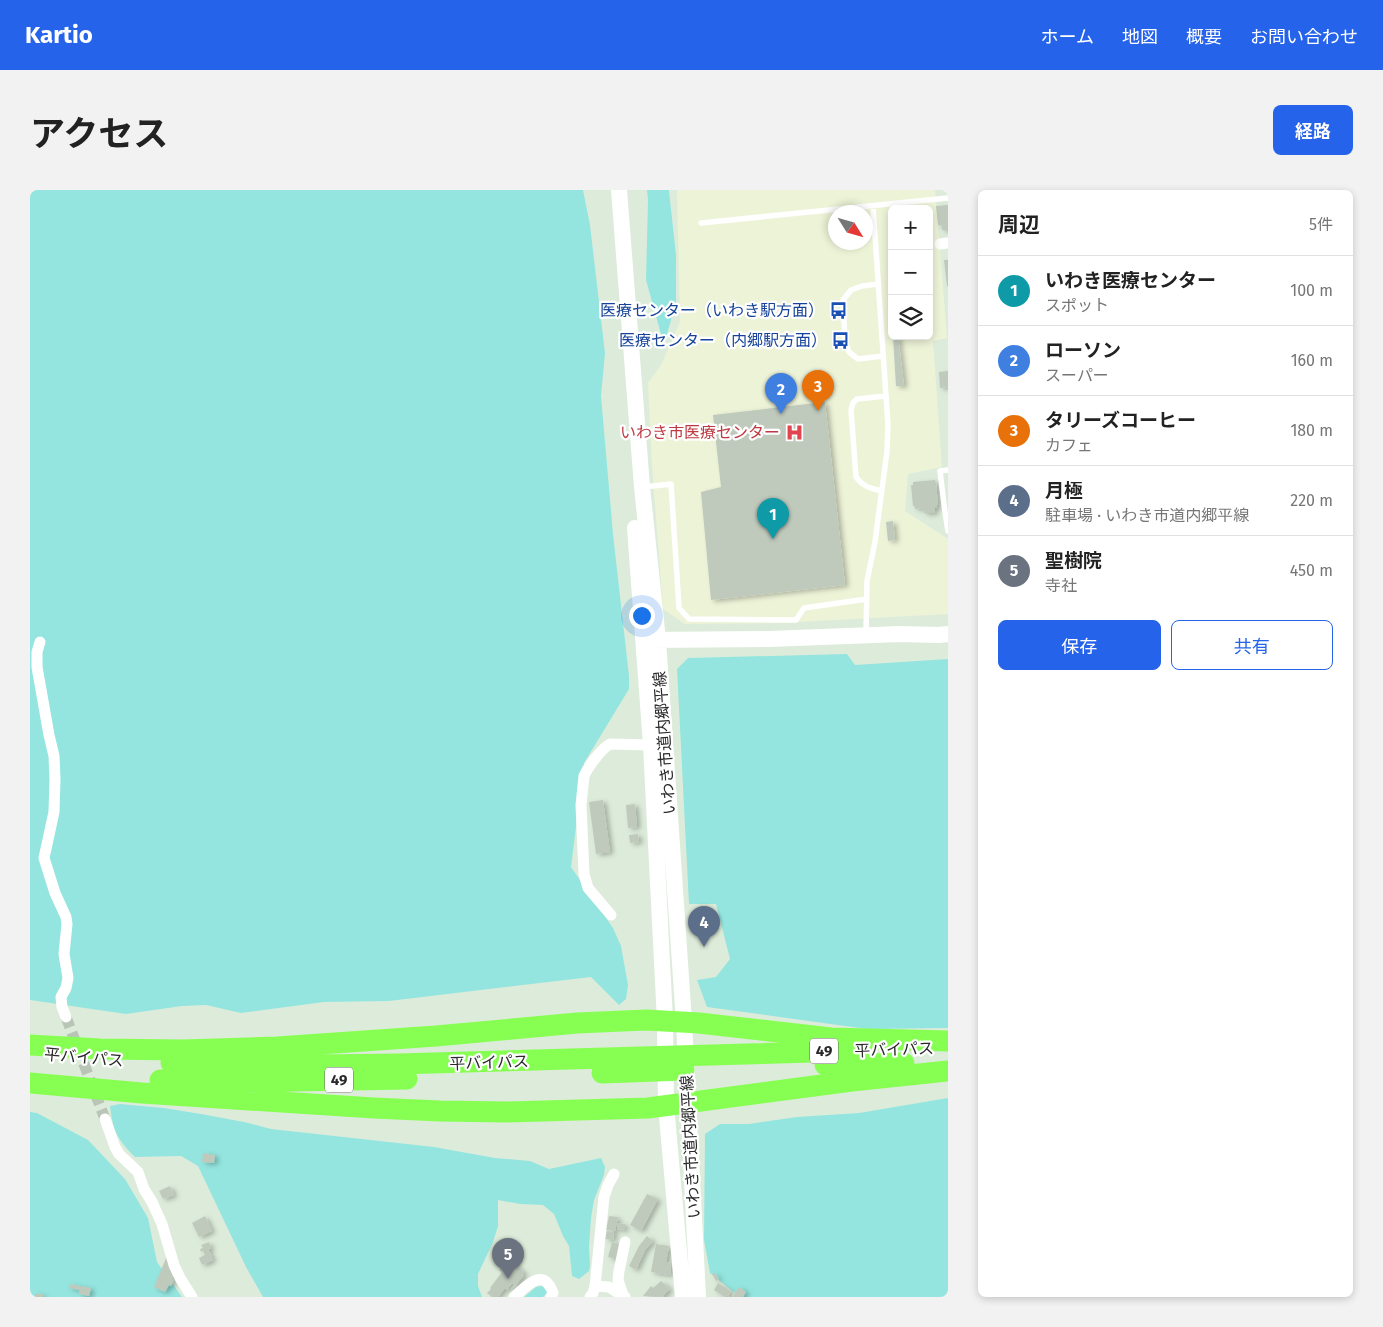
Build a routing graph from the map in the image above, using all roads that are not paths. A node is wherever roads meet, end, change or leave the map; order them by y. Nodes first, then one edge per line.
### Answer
1 (610, 190) edge
2 (619, 190) edge
3 (948, 198) edge
4 (873, 206) joint
5 (828, 210) edge
6 (701, 223) dead end
7 (878, 284) junction
8 (883, 356) junction
9 (886, 396) junction
10 (948, 470) edge
11 (642, 487) junction
12 (881, 491) junction
13 (948, 531) edge
14 (867, 599) junction
15 (948, 634) edge
16 (866, 636) junction
17 (651, 640) junction
18 (40, 642) dead end
19 (651, 745) junction
20 (611, 916) dead end
21 (66, 1017) tunnel mouth
22 (674, 1022) junction
23 (948, 1041) edge
24 (30, 1045) edge
25 (948, 1047) edge
26 (30, 1052) edge
27 (948, 1061) edge
28 (701, 1062) junction
29 (648, 1064) junction
30 (948, 1071) edge
31 (30, 1074) edge
32 (30, 1083) edge
33 (688, 1102) junction
34 (666, 1105) junction
35 (104, 1119) tunnel mouth
36 (614, 1174) dead end
37 (625, 1242) dead end
38 (592, 1292) edge
39 (624, 1296) edge
40 (192, 1297) edge
41 (514, 1297) edge
42 (551, 1297) edge
43 (683, 1297) edge
44 (698, 1297) edge

1 - 17 street, いわき市道内郷平線
2 - 11 street, いわき市道内郷平線
3 - 4 lane
4 - 7 lane
5 - 6 lane
7 - 8 lane
7 - 8 lane
8 - 9 lane
9 - 12 lane
9 - 12 lane
10 - 13 lane
11 - 14 lane
11 - 17 street, いわき市道内郷平線
12 - 14 lane
14 - 16 lane
15 - 16 street
16 - 17 street
17 - 19 street, いわき市道内郷平線
17 - 22 street, いわき市道内郷平線
18 - 21 street
19 - 20 street
19 - 22 street, いわき市道内郷平線
22 - 23 highway
22 - 24 highway
22 - 33 street, いわき市道内郷平線
22 - 34 street, いわき市道内郷平線
25 - 28 highway, 平バイパス / 49
26 - 29 highway, 平バイパス / 49
27 - 28 highway, 平バイパス / 49
28 - 29 highway, 平バイパス / 49
29 - 31 highway, 平バイパス / 49
30 - 33 highway
32 - 34 highway
33 - 34 highway
33 - 44 street, いわき市道内郷平線
34 - 43 street, いわき市道内郷平線
35 - 40 street
36 - 38 street
37 - 39 street
38 - 39 street
41 - 42 street

